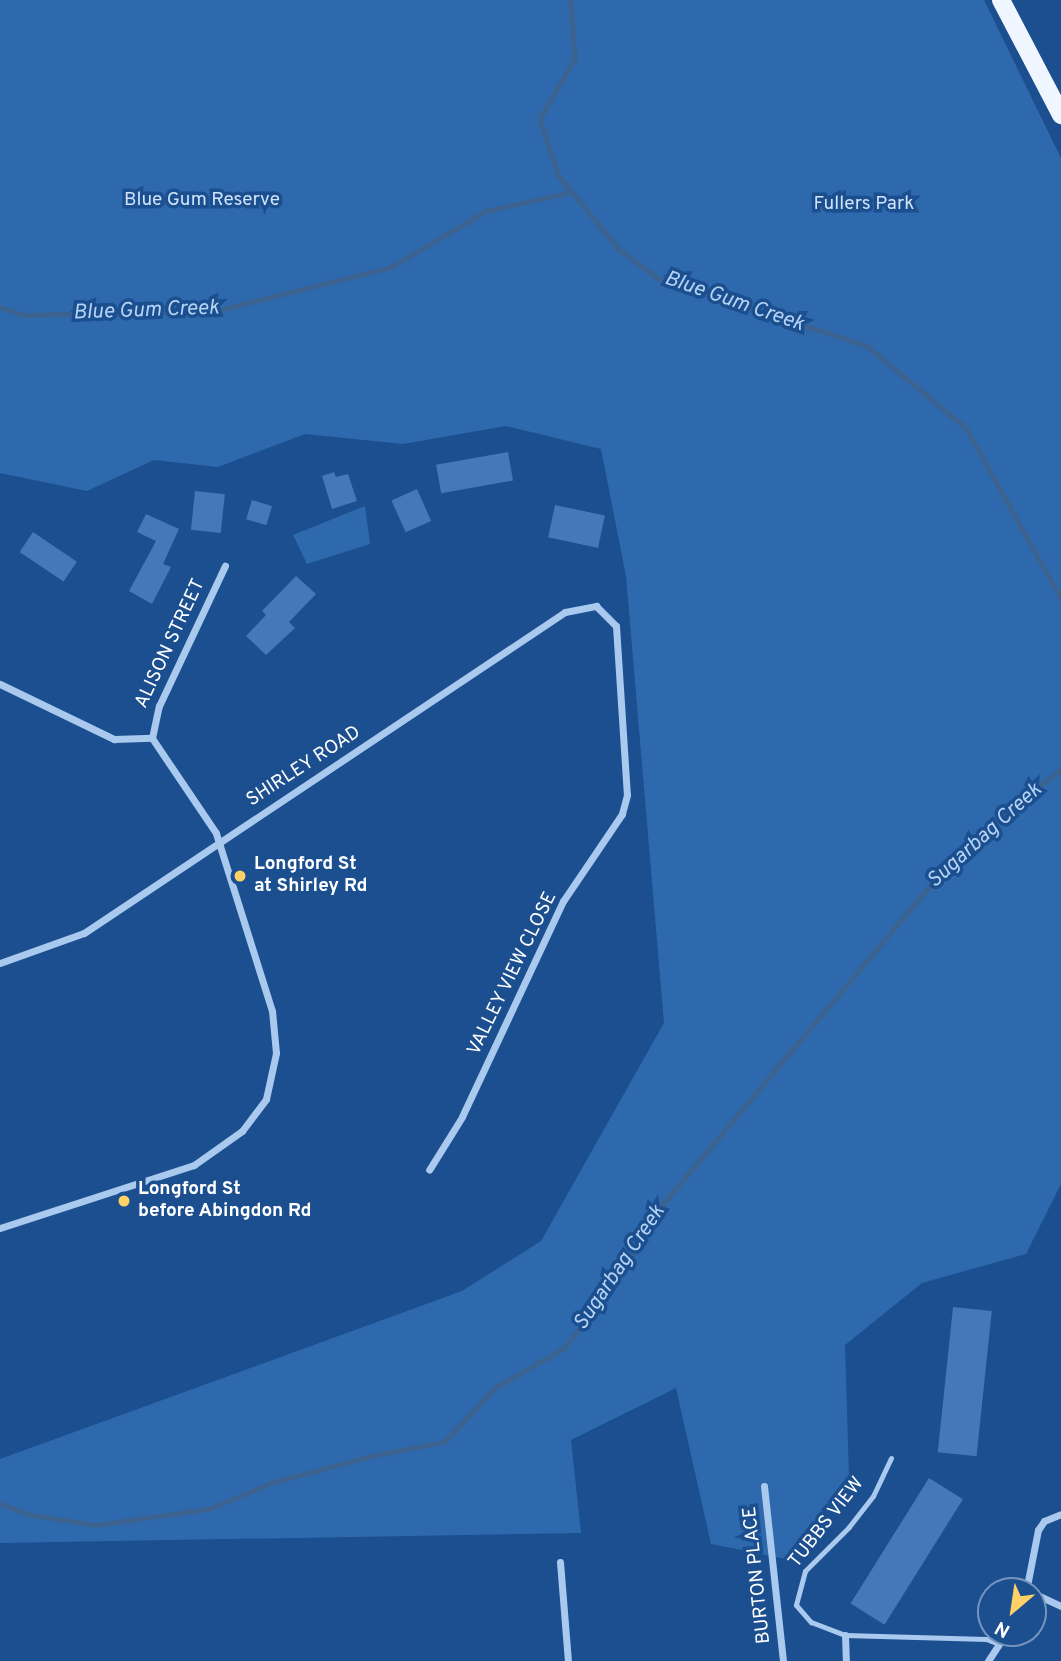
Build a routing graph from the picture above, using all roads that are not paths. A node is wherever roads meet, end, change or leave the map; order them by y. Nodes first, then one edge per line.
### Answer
1 (1002, 0) edge
2 (1061, 115) edge
3 (225, 566) dead end
4 (616, 626) joint
5 (0, 684) edge
6 (152, 738) junction
7 (218, 843) junction
8 (0, 963) edge
9 (429, 1170) dead end
10 (0, 1228) edge
11 (891, 1458) dead end
12 (764, 1486) dead end
13 (1061, 1514) edge
14 (560, 1562) dead end
15 (1029, 1577) edge
16 (845, 1635) junction
17 (977, 1639) edge
18 (568, 1661) edge
19 (783, 1661) edge
20 (846, 1661) edge

1 - 2 main road
3 - 6 street, ALISON STREET
4 - 7 street, SHIRLEY ROAD
4 - 9 street, VALLEY VIEW CLOSE
5 - 6 street
6 - 7 street, ALISON STREET
7 - 8 street, SHIRLEY ROAD
7 - 10 street, ALISON STREET
11 - 16 lane, TUBBS VIEW
12 - 19 street, BURTON PLACE
13 - 15 street
14 - 18 street
16 - 17 lane, TUBBS VIEW
16 - 20 street

